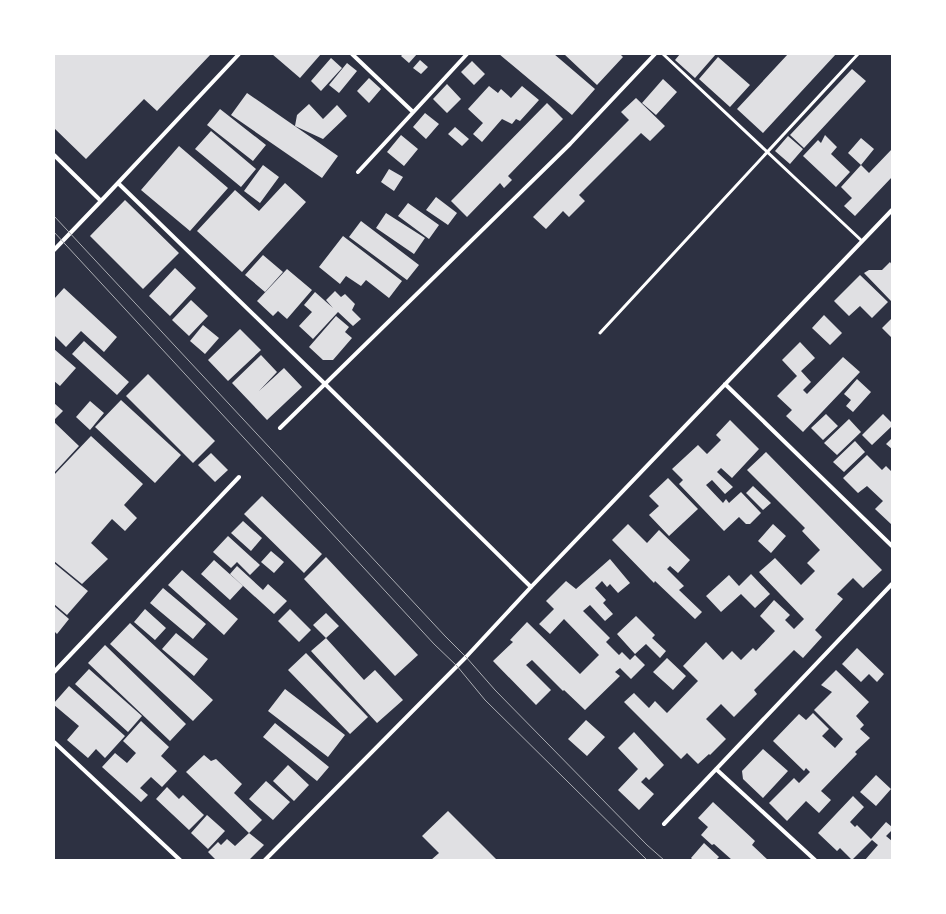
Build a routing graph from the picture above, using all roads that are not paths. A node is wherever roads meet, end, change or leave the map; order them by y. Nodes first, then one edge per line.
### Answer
1 (240, 54) edge
2 (352, 54) edge
3 (467, 54) edge
4 (655, 54) edge
5 (663, 54) edge
6 (858, 54) edge
7 (413, 112) junction
8 (767, 151) junction
9 (54, 155) edge
10 (358, 172) dead end
11 (118, 183) junction
12 (101, 201) junction
13 (892, 210) edge
14 (862, 241) junction
15 (54, 250) edge
16 (600, 333) dead end
17 (325, 384) junction
18 (725, 384) junction
19 (280, 428) dead end
20 (239, 477) dead end
21 (892, 546) edge
22 (892, 584) edge
23 (531, 587) junction
24 (54, 672) edge
25 (54, 742) edge
26 (716, 769) junction
27 (664, 824) dead end
28 (180, 860) edge
29 (265, 860) edge
30 (815, 860) edge

1 - 11 street
2 - 7 street
3 - 7 street
4 - 17 street
5 - 8 lane
6 - 8 lane
7 - 10 street
8 - 14 lane
8 - 16 lane
9 - 12 street
11 - 12 street
11 - 17 street
12 - 15 street
13 - 14 street
14 - 18 street
17 - 19 street
17 - 23 street
18 - 21 street
18 - 23 street
20 - 24 street
22 - 26 street
23 - 29 street
25 - 28 street
26 - 27 street
26 - 30 street

